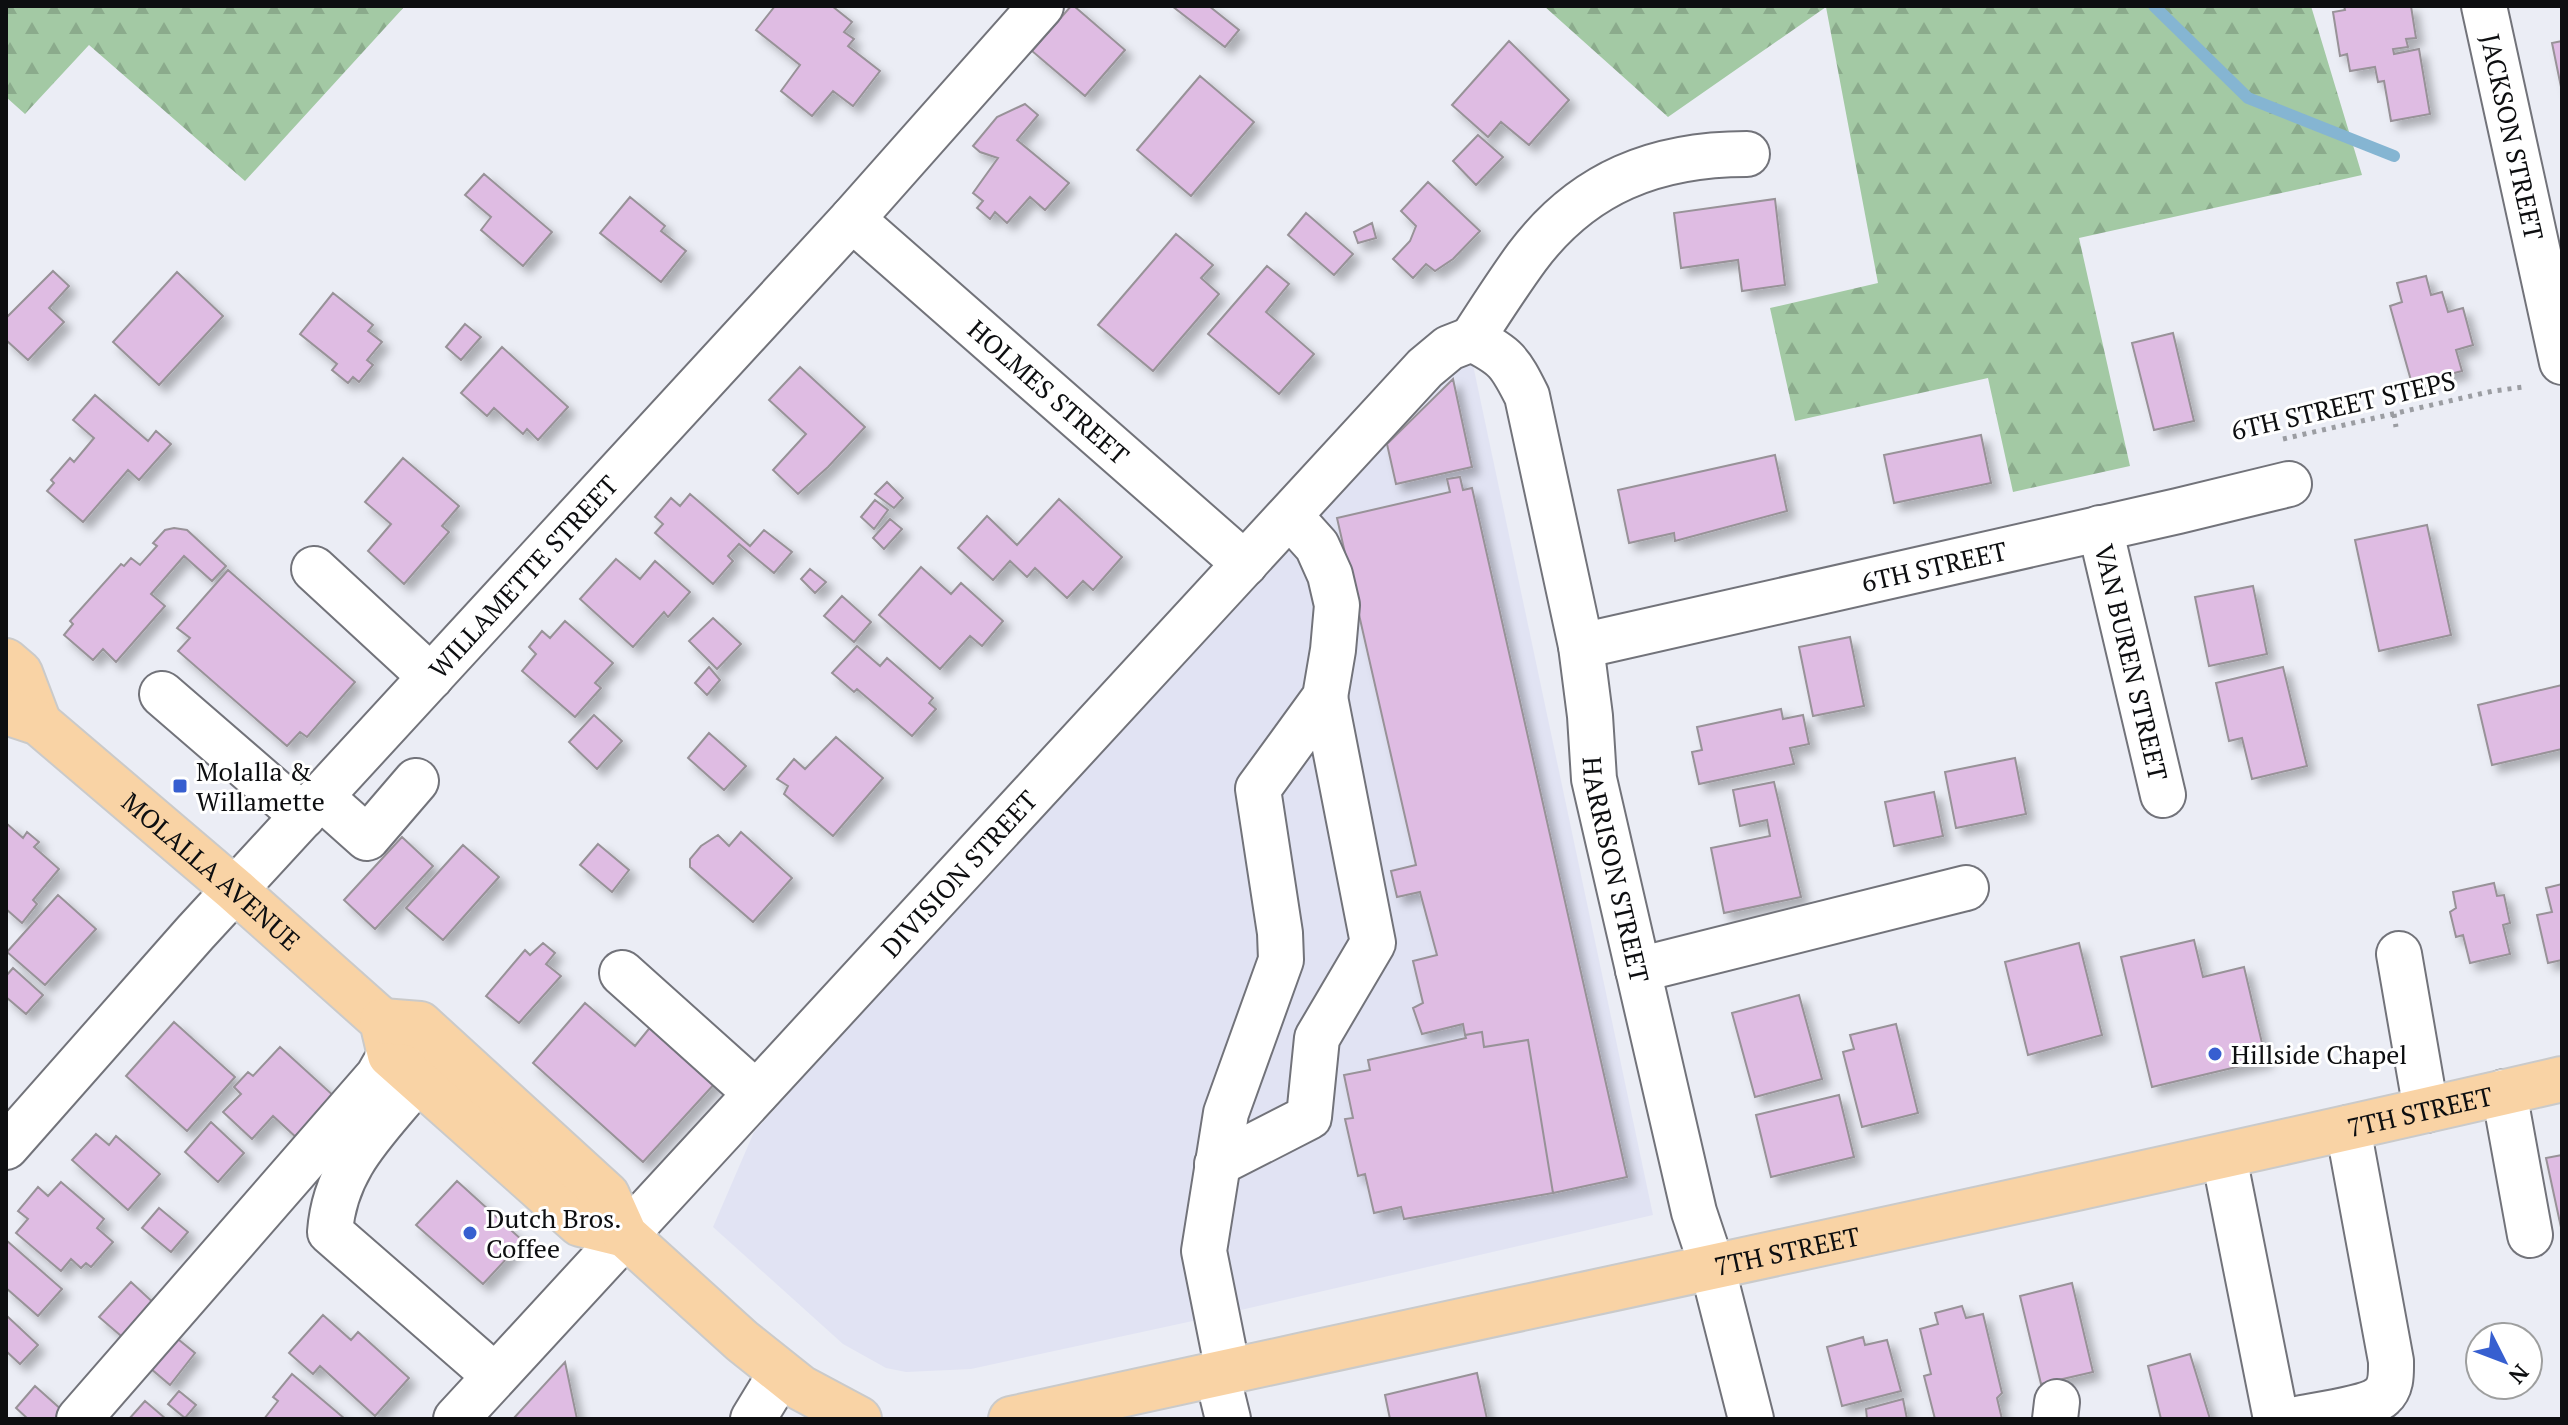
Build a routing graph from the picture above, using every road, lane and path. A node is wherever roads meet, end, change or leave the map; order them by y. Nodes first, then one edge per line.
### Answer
1 (1041, 6) edge
2 (2484, 6) edge
3 (1747, 154) dead end
4 (852, 219) junction
5 (1472, 339) junction
6 (2562, 362) edge
7 (2524, 387) dead end
8 (2394, 414) junction
9 (2396, 427) dead end
10 (2278, 440) dead end
11 (2289, 484) dead end
12 (1290, 516) junction
13 (2100, 528) junction
14 (1245, 564) junction
15 (314, 569) dead end
16 (1581, 646) junction
17 (6, 661) edge
18 (431, 677) junction
19 (162, 694) dead end
20 (1325, 697) junction
21 (22, 717) edge
22 (416, 781) dead end
23 (2163, 795) dead end
24 (312, 806) junction
25 (1966, 888) dead end
26 (235, 890) junction
27 (2399, 954) dead end
28 (1638, 970) junction
29 (622, 973) dead end
30 (397, 1052) junction
31 (2562, 1079) edge
32 (2504, 1092) junction
33 (756, 1093) junction
34 (2426, 1110) junction
35 (2348, 1128) junction
36 (6, 1147) edge
37 (2224, 1157) junction
38 (1217, 1164) junction
39 (625, 1235) junction
40 (2530, 1235) dead end
41 (1712, 1266) junction
42 (781, 1373) junction
43 (1222, 1373) junction
44 (495, 1376) junction
45 (79, 1419) edge
46 (456, 1419) edge
47 (753, 1419) edge
48 (859, 1419) edge
49 (1011, 1419) edge
50 (1228, 1419) edge
51 (1751, 1419) edge
52 (2276, 1419) edge
53 (2297, 1419) edge

1 - 4 street, WILLAMETTE STREET
2 - 6 street, JACKSON STREET
3 - 5 street
4 - 14 street, HOLMES STREET
4 - 18 street, WILLAMETTE STREET
5 - 12 street, DIVISION STREET
5 - 16 street, HARRISON STREET
7 - 8 path, 6TH STREET STEPS
8 - 9 path
8 - 10 path, 6TH STREET STEPS
11 - 13 street, 6TH STREET
12 - 14 street, DIVISION STREET
12 - 20 street
13 - 16 street, 6TH STREET
13 - 23 street, VAN BUREN STREET
14 - 33 street, DIVISION STREET
15 - 18 street
16 - 28 street, HARRISON STREET
17 - 21 main road, MOLALLA AVENUE
18 - 24 street, WILLAMETTE STREET
19 - 24 street
20 - 38 street
20 - 38 street
21 - 26 main road, MOLALLA AVENUE
22 - 24 street
24 - 26 street, WILLAMETTE STREET
25 - 28 street
26 - 30 main road, MOLALLA AVENUE
26 - 36 street, WILLAMETTE STREET
27 - 34 street
28 - 41 street, HARRISON STREET
29 - 33 street
30 - 39 main road, MOLALLA AVENUE
30 - 39 main road, MOLALLA AVENUE
30 - 44 street
30 - 45 street
31 - 32 main road, 7TH STREET
32 - 34 main road, 7TH STREET
32 - 40 street
33 - 39 street, DIVISION STREET
34 - 35 main road, 7TH STREET
35 - 37 main road, 7TH STREET
35 - 53 street
37 - 41 main road, 7TH STREET
37 - 52 street
38 - 43 street
39 - 42 main road, MOLALLA AVENUE
39 - 44 street, DIVISION STREET
41 - 43 main road, 7TH STREET
41 - 51 street, HARRISON STREET
42 - 47 street
42 - 48 main road
43 - 49 main road, 7TH STREET
43 - 50 street
44 - 46 street, DIVISION STREET

